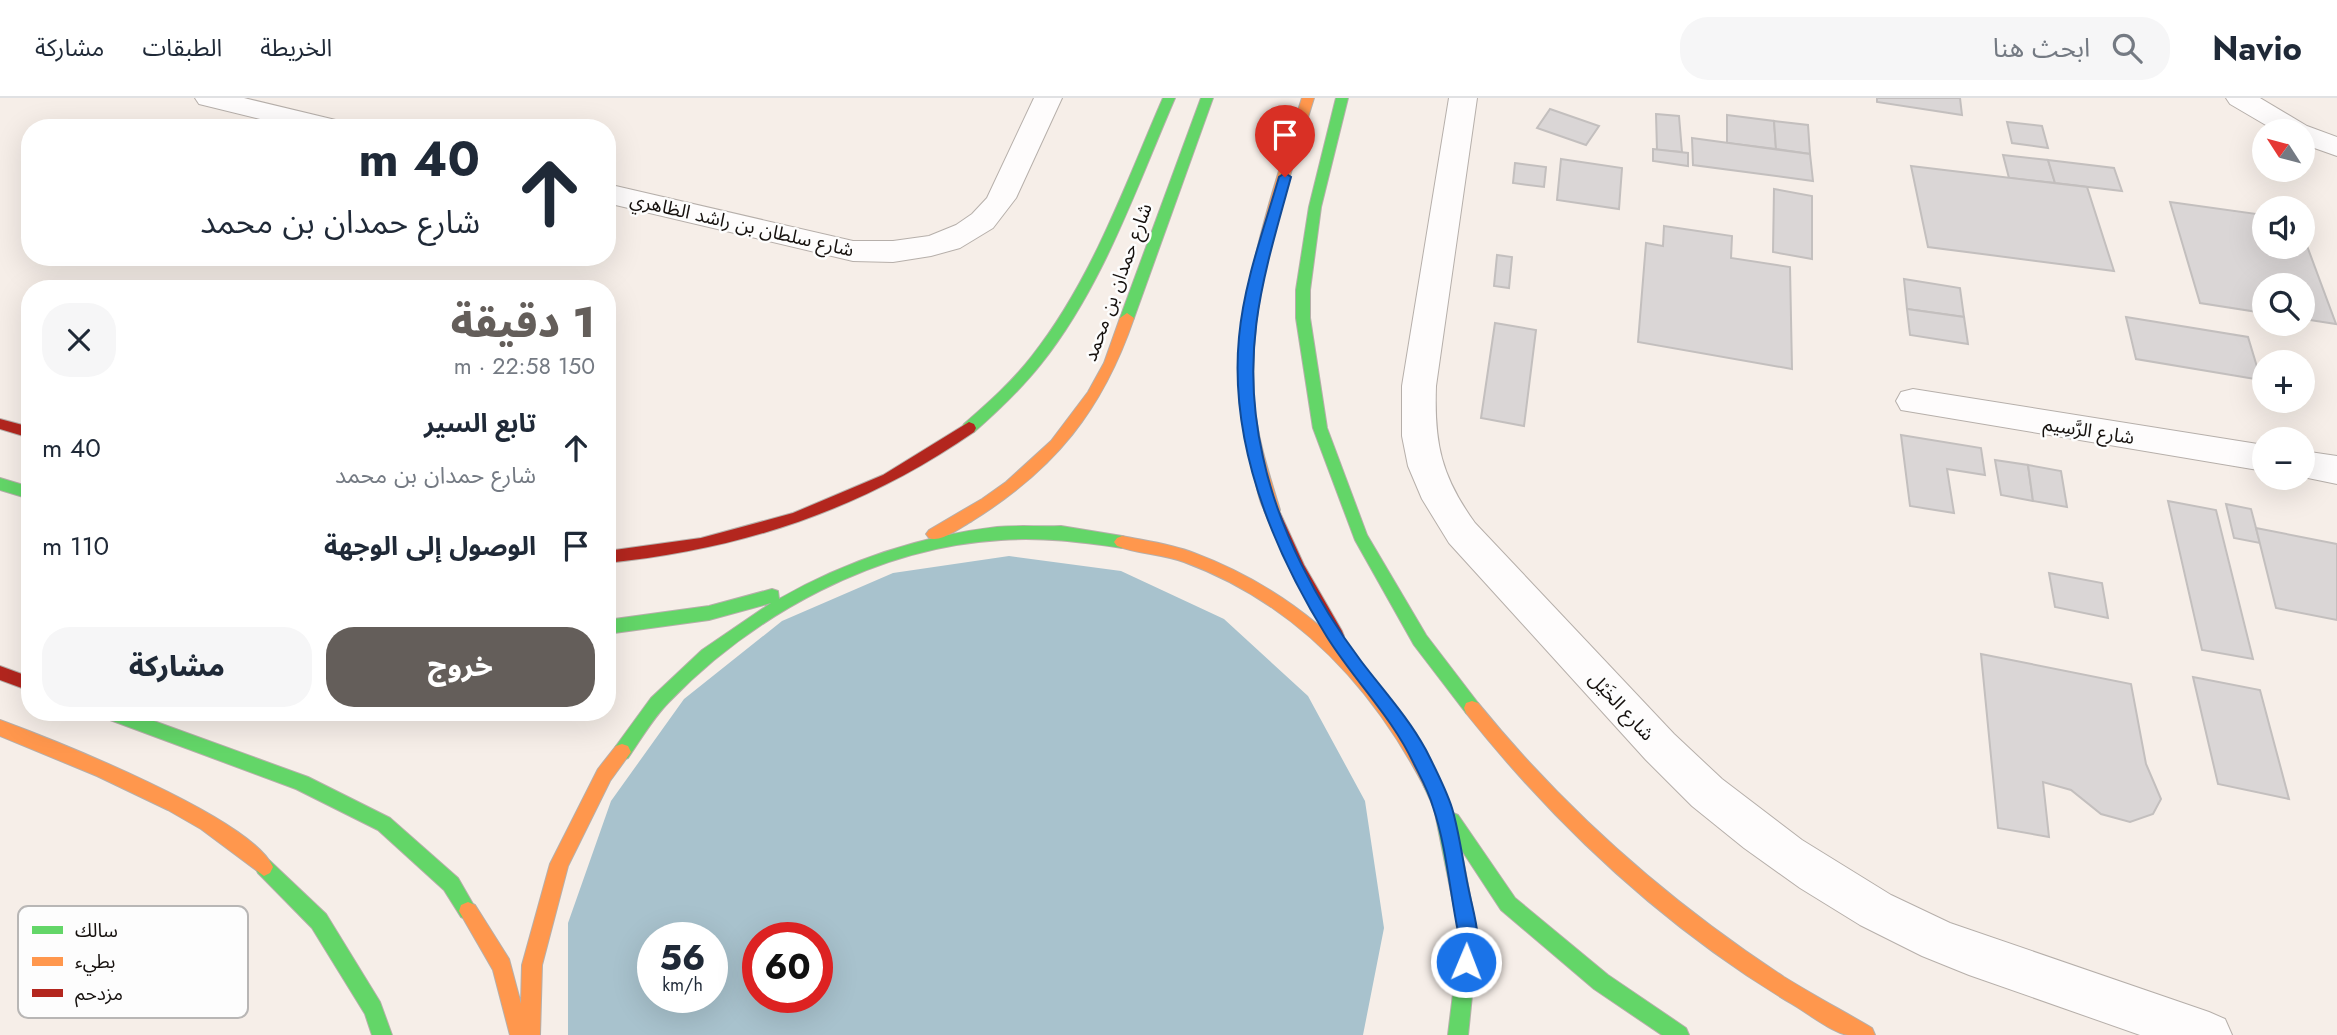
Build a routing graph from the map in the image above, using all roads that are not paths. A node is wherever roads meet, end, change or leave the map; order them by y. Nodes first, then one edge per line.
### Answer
1 (209, 98) edge
2 (1048, 98) edge
3 (1169, 98) edge
4 (1207, 98) edge
5 (1308, 98) edge
6 (1342, 98) edge
7 (1463, 98) edge
8 (2240, 98) edge
9 (296, 119) edge
10 (2276, 119) edge
11 (2315, 139) edge
12 (2337, 147) edge
13 (616, 195) edge
14 (1913, 401) dead end
15 (0, 424) edge
16 (21, 430) edge
17 (2252, 456) edge
18 (2315, 466) edge
19 (2337, 470) edge
20 (0, 484) edge
21 (21, 490) edge
22 (896, 552) junction
23 (616, 556) edge
24 (811, 586) junction
25 (616, 626) edge
26 (1354, 665) junction
27 (0, 673) edge
28 (21, 681) edge
29 (133, 721) edge
30 (0, 728) edge
31 (1443, 807) junction
32 (382, 1035) edge
33 (519, 1035) edge
34 (530, 1035) edge
35 (1458, 1035) edge
36 (1679, 1035) edge
37 (1865, 1035) edge
38 (2210, 1035) edge

1 - 9 street
2 - 13 street, شارع سلطان بن راشد الظاهري
3 - 23 main road
4 - 22 main road, شارع حمدان بن محمد
5 - 26 main road
6 - 37 main road
7 - 38 street, شارع الخَيْل
8 - 10 street
11 - 12 street
14 - 17 street, شارع الرَّسِيم
15 - 16 main road
18 - 19 street
20 - 21 main road
22 - 24 main road
22 - 26 main road
24 - 25 main road
24 - 34 main road
26 - 31 main road
27 - 28 main road
29 - 33 main road
30 - 32 main road
31 - 35 main road
31 - 36 main road

